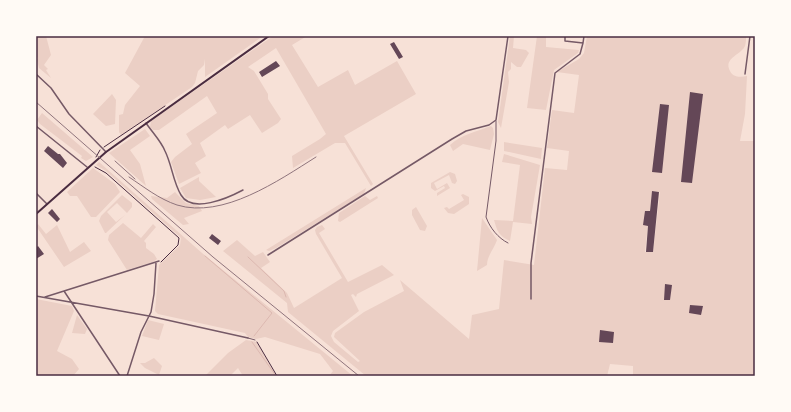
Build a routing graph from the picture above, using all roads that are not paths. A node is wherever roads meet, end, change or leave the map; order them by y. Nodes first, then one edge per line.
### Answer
1 (269, 36) edge
2 (508, 36) edge
3 (565, 36) edge
4 (584, 36) edge
5 (750, 36) edge
6 (583, 43) junction
7 (36, 74) edge
8 (745, 74) dead end
9 (496, 120) junction
10 (146, 123) junction
11 (36, 126) edge
12 (106, 152) junction
13 (87, 167) junction
14 (243, 190) dead end
15 (36, 193) edge
16 (47, 204) junction
17 (36, 214) edge
18 (508, 243) dead end
19 (268, 255) dead end
20 (159, 261) dead end
21 (157, 263) junction
22 (64, 291) junction
23 (36, 296) edge
24 (43, 298) junction
25 (531, 299) dead end
26 (70, 302) junction
27 (149, 316) junction
28 (248, 338) joint
29 (255, 340) road end
30 (120, 376) edge
31 (127, 376) edge

1 - 10 main road
2 - 9 street
3 - 6 street
4 - 6 street
5 - 8 street
6 - 25 street
7 - 12 street
9 - 18 lane
9 - 19 street
10 - 12 main road
10 - 14 street
11 - 13 street
12 - 13 main road
13 - 16 main road
15 - 16 street
16 - 17 main road
20 - 21 street
21 - 22 street
21 - 27 street
22 - 24 street
22 - 26 street
23 - 24 street
24 - 26 street
26 - 27 street
26 - 30 street
27 - 28 street
27 - 31 street
28 - 29 lane

